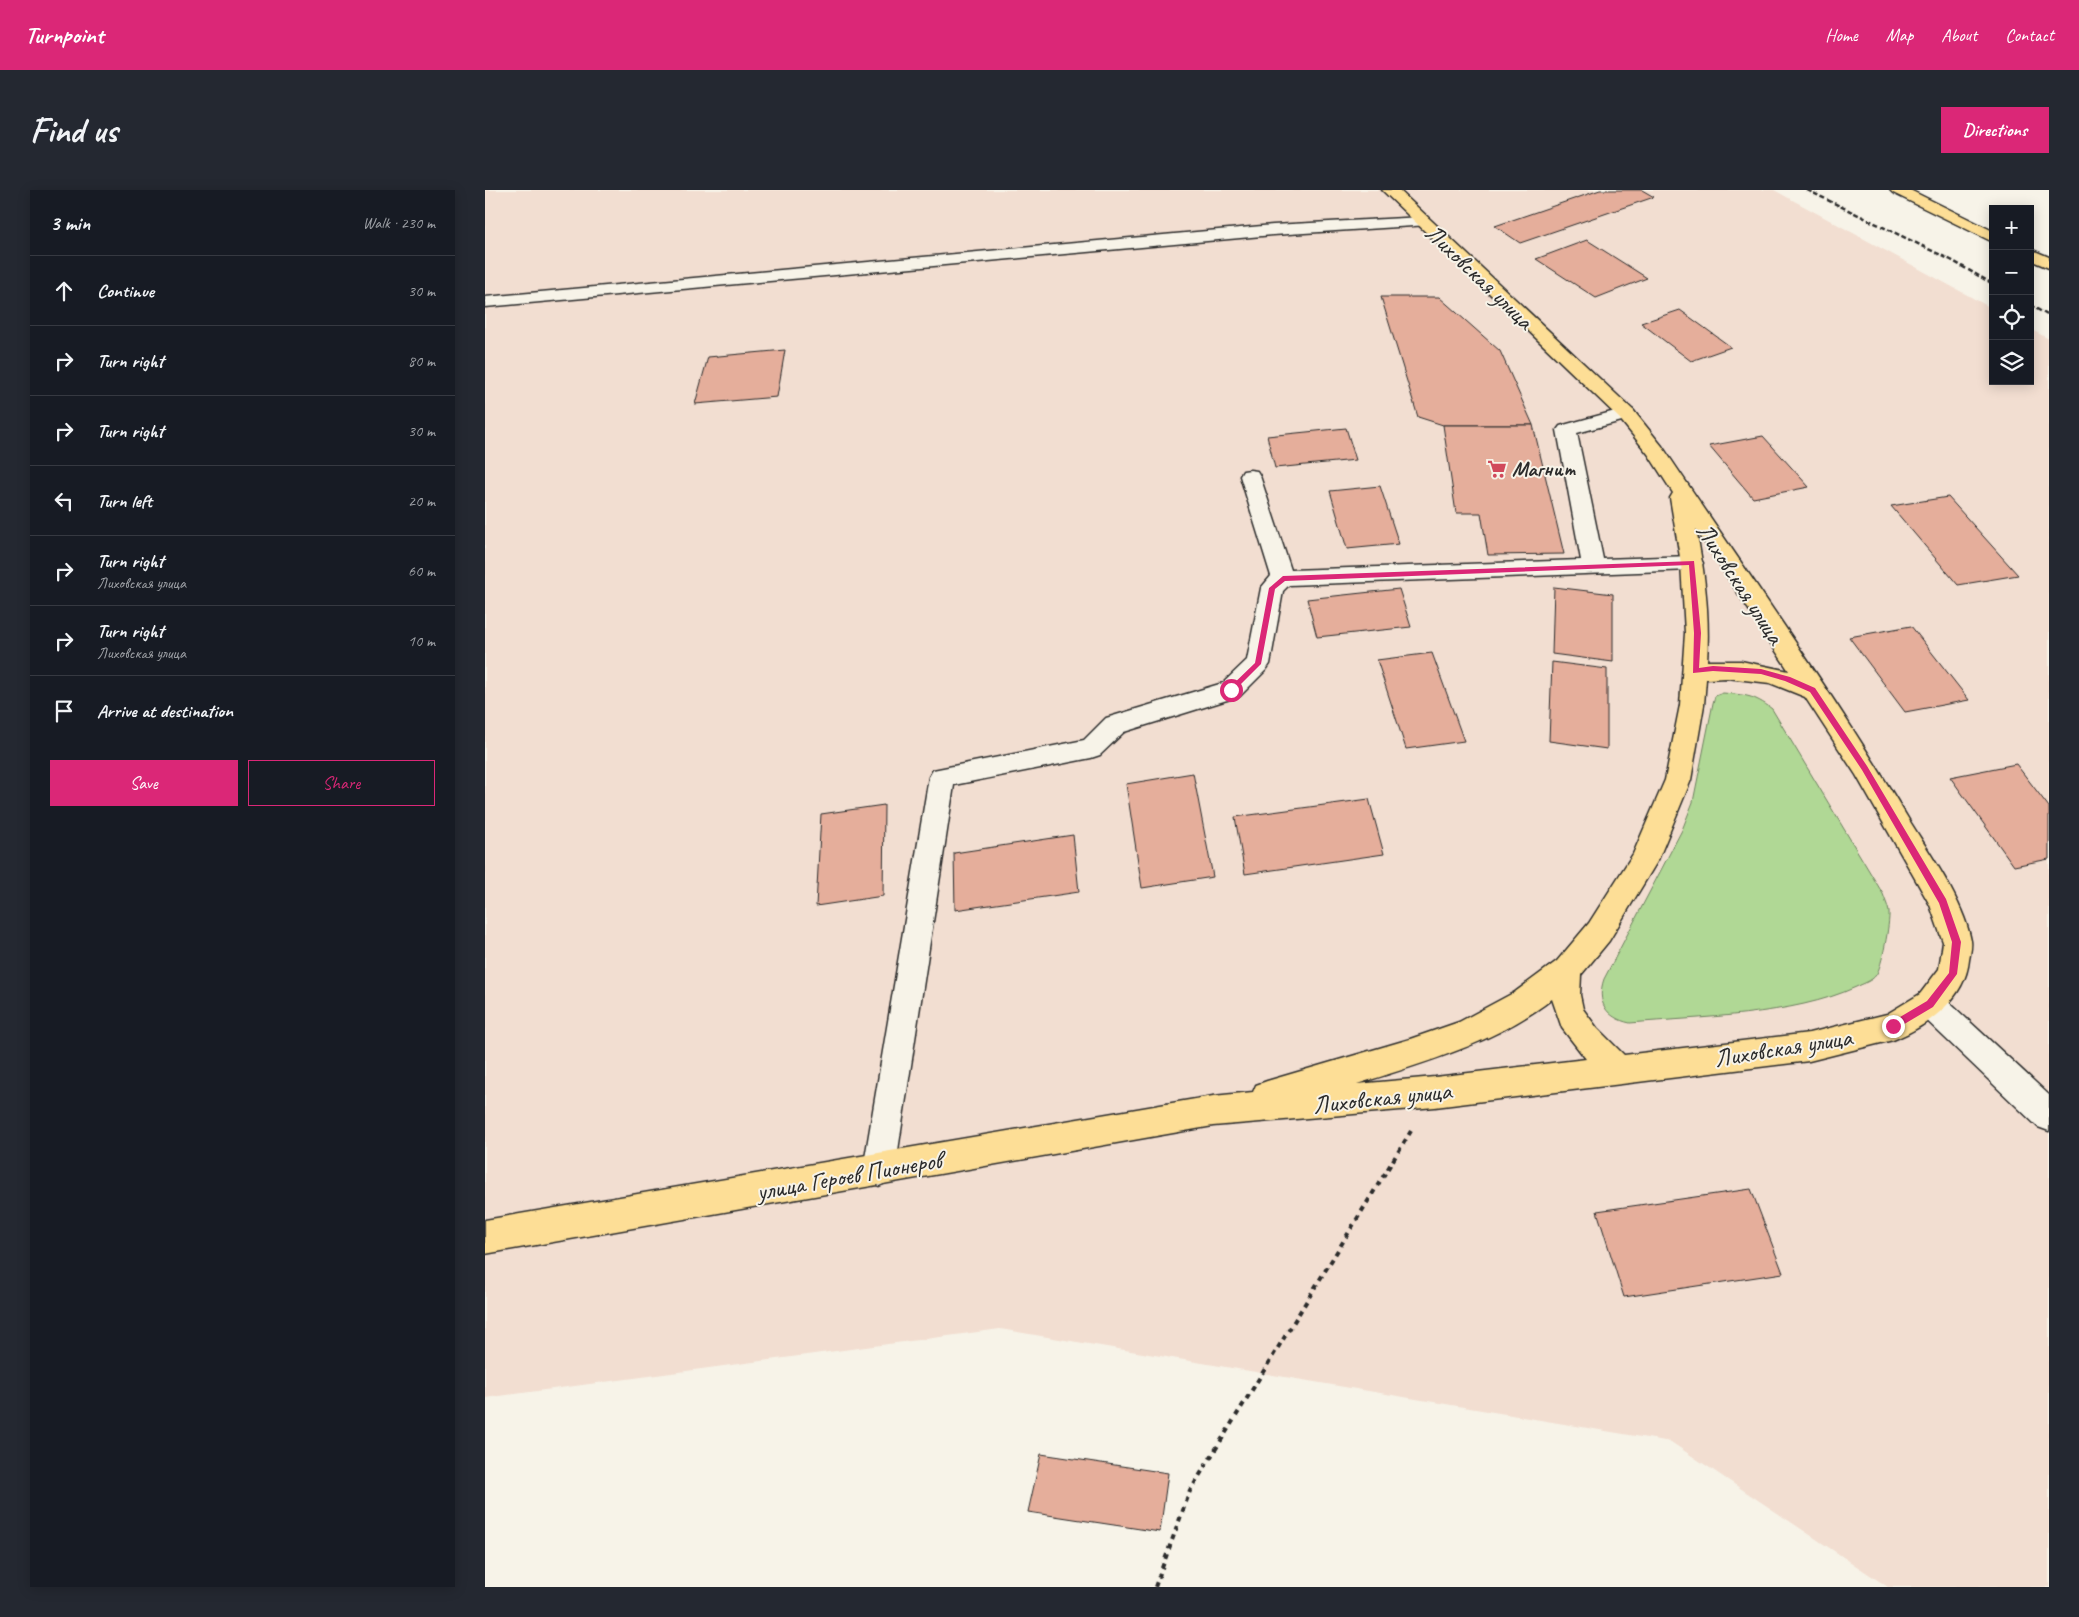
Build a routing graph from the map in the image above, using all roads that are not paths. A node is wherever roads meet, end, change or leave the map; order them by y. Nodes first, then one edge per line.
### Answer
1 (1390, 190) edge
2 (1898, 190) edge
3 (1423, 222) junction
4 (1989, 235) edge
5 (2034, 256) edge
6 (2049, 263) edge
7 (485, 302) edge
8 (1626, 414) junction
9 (1251, 476) dead end
10 (1678, 486) junction
11 (1692, 563) junction
12 (1594, 568) junction
13 (1283, 578) junction
14 (1696, 671) junction
15 (1813, 690) junction
16 (1567, 970) junction
17 (1930, 1004) junction
18 (1619, 1070) junction
19 (1213, 1111) junction
20 (2049, 1116) edge
21 (879, 1170) junction
22 (485, 1237) edge

1 - 3 main road, Лиховская улица
2 - 4 main road
3 - 7 lane
3 - 8 main road, Лиховская улица
5 - 6 main road
8 - 10 main road, Лиховская улица
8 - 12 lane
9 - 13 lane
10 - 11 main road
10 - 15 main road, Лиховская улица
11 - 12 lane
11 - 14 main road
12 - 13 lane
13 - 21 lane
14 - 15 main road
14 - 16 main road
15 - 17 main road, Лиховская улица
16 - 18 main road
16 - 19 main road
17 - 18 main road, Лиховская улица
17 - 20 lane
18 - 19 main road, Лиховская улица
19 - 21 main road, улица Героев Пионеров
21 - 22 main road, улица Героев Пионеров

